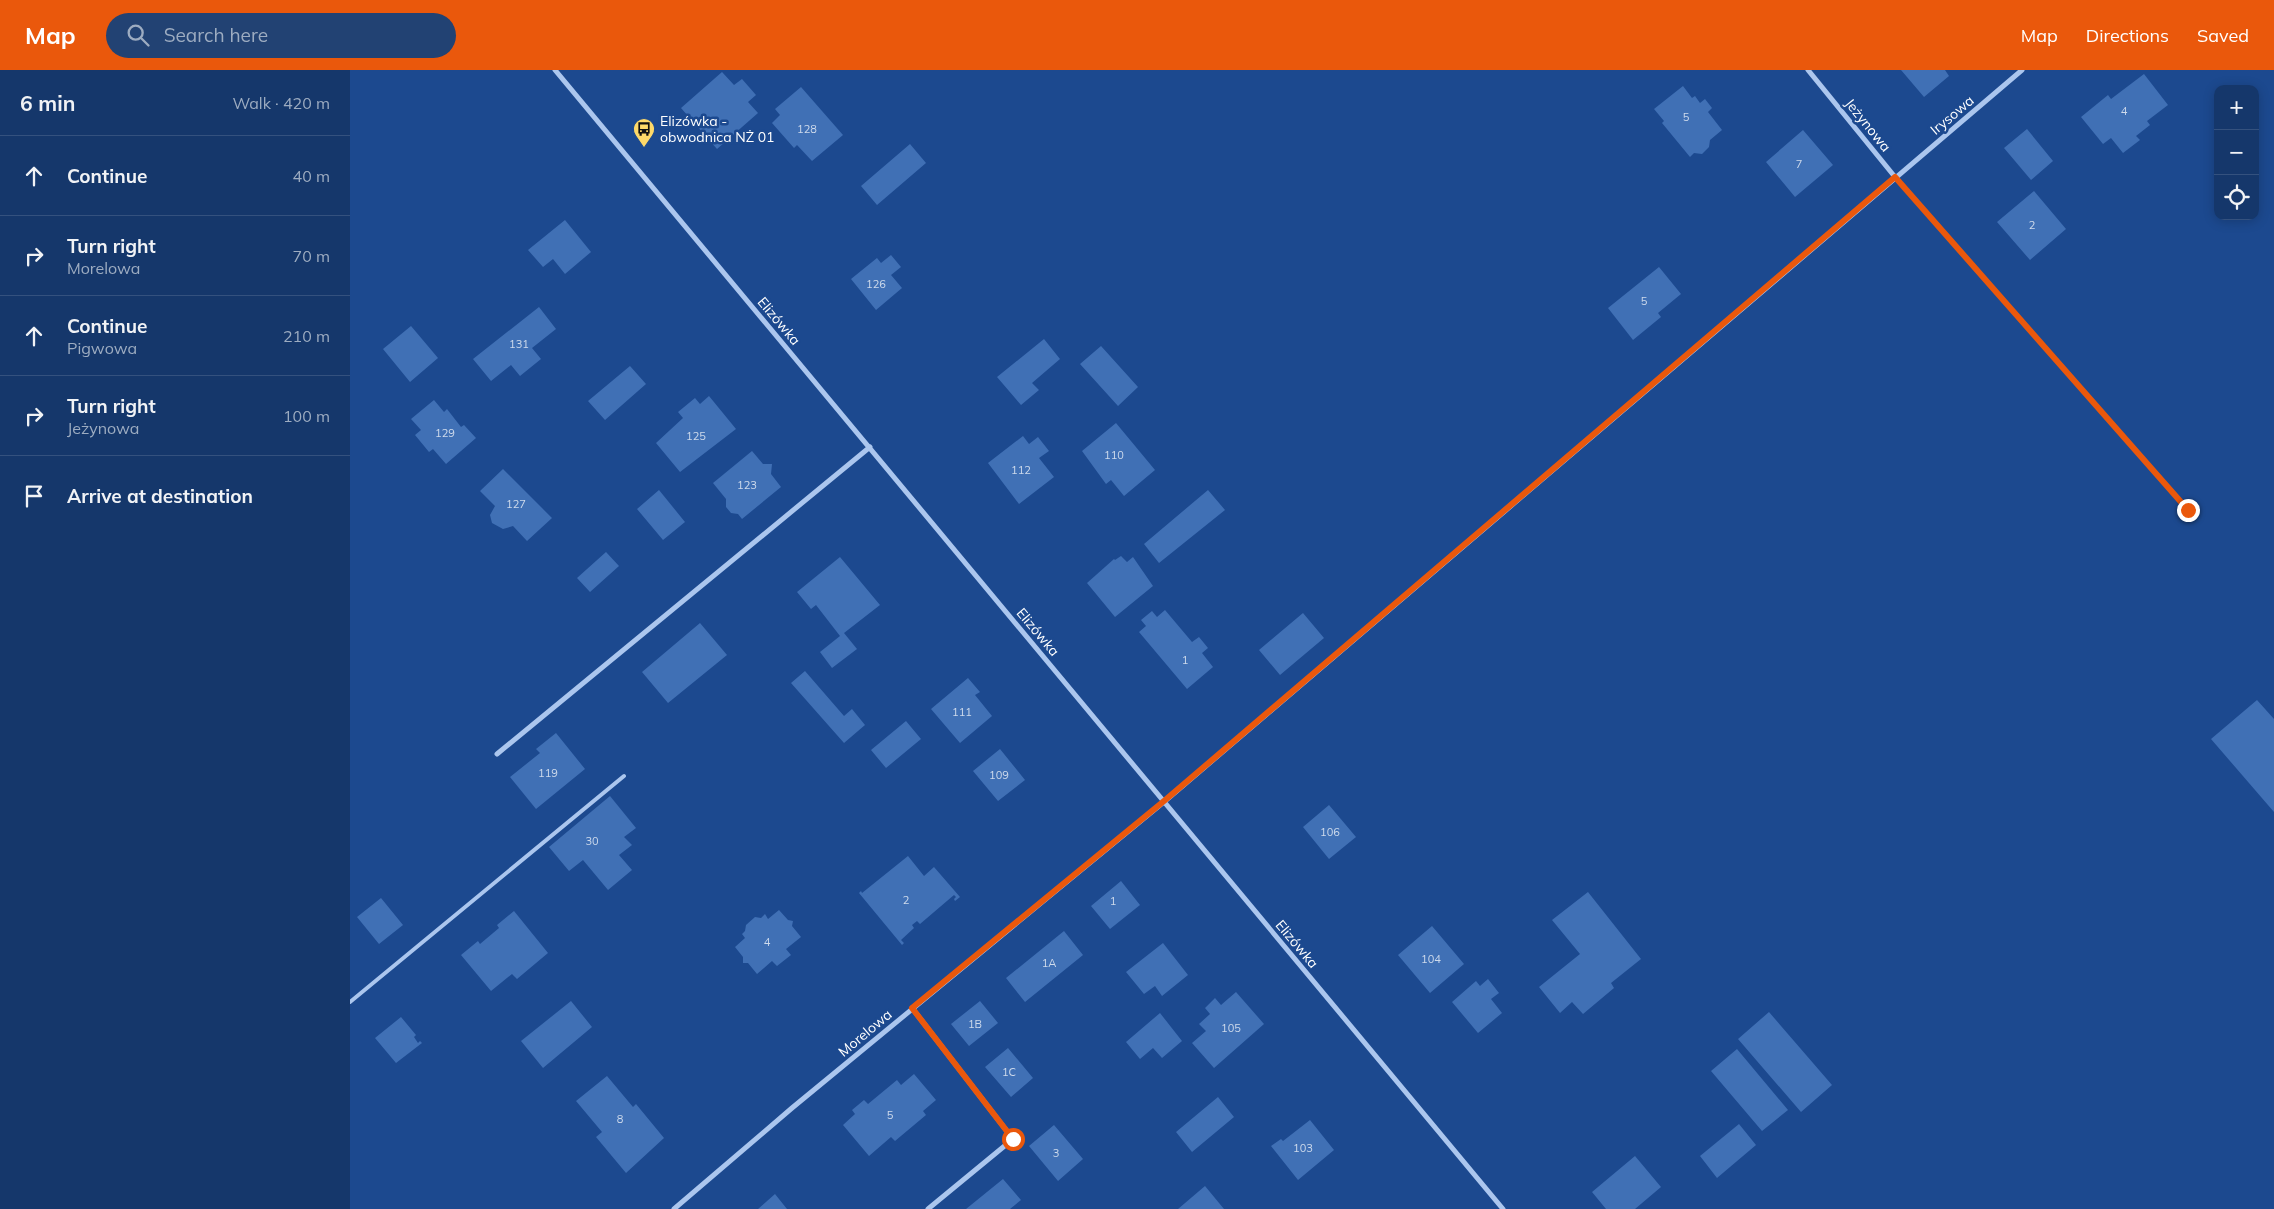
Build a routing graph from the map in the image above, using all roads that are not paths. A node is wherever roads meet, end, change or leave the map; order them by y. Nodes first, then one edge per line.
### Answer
1 (556, 70) edge
2 (1808, 70) edge
3 (2022, 70) edge
4 (1895, 177) junction
5 (870, 447) junction
6 (497, 754) dead end
7 (624, 776) dead end
8 (1164, 801) junction
9 (350, 1002) edge
10 (912, 1008) junction
11 (674, 1209) edge
12 (928, 1209) edge
13 (1503, 1209) edge

1 - 5 street, Elizówka
2 - 4 street, Jeżynowa
3 - 4 street, Irysowa
4 - 8 street, Irysowa
5 - 6 street
5 - 8 street, Elizówka
7 - 9 lane
8 - 10 street, Morelowa
8 - 13 street, Elizówka
10 - 11 street, Morelowa
10 - 12 street

